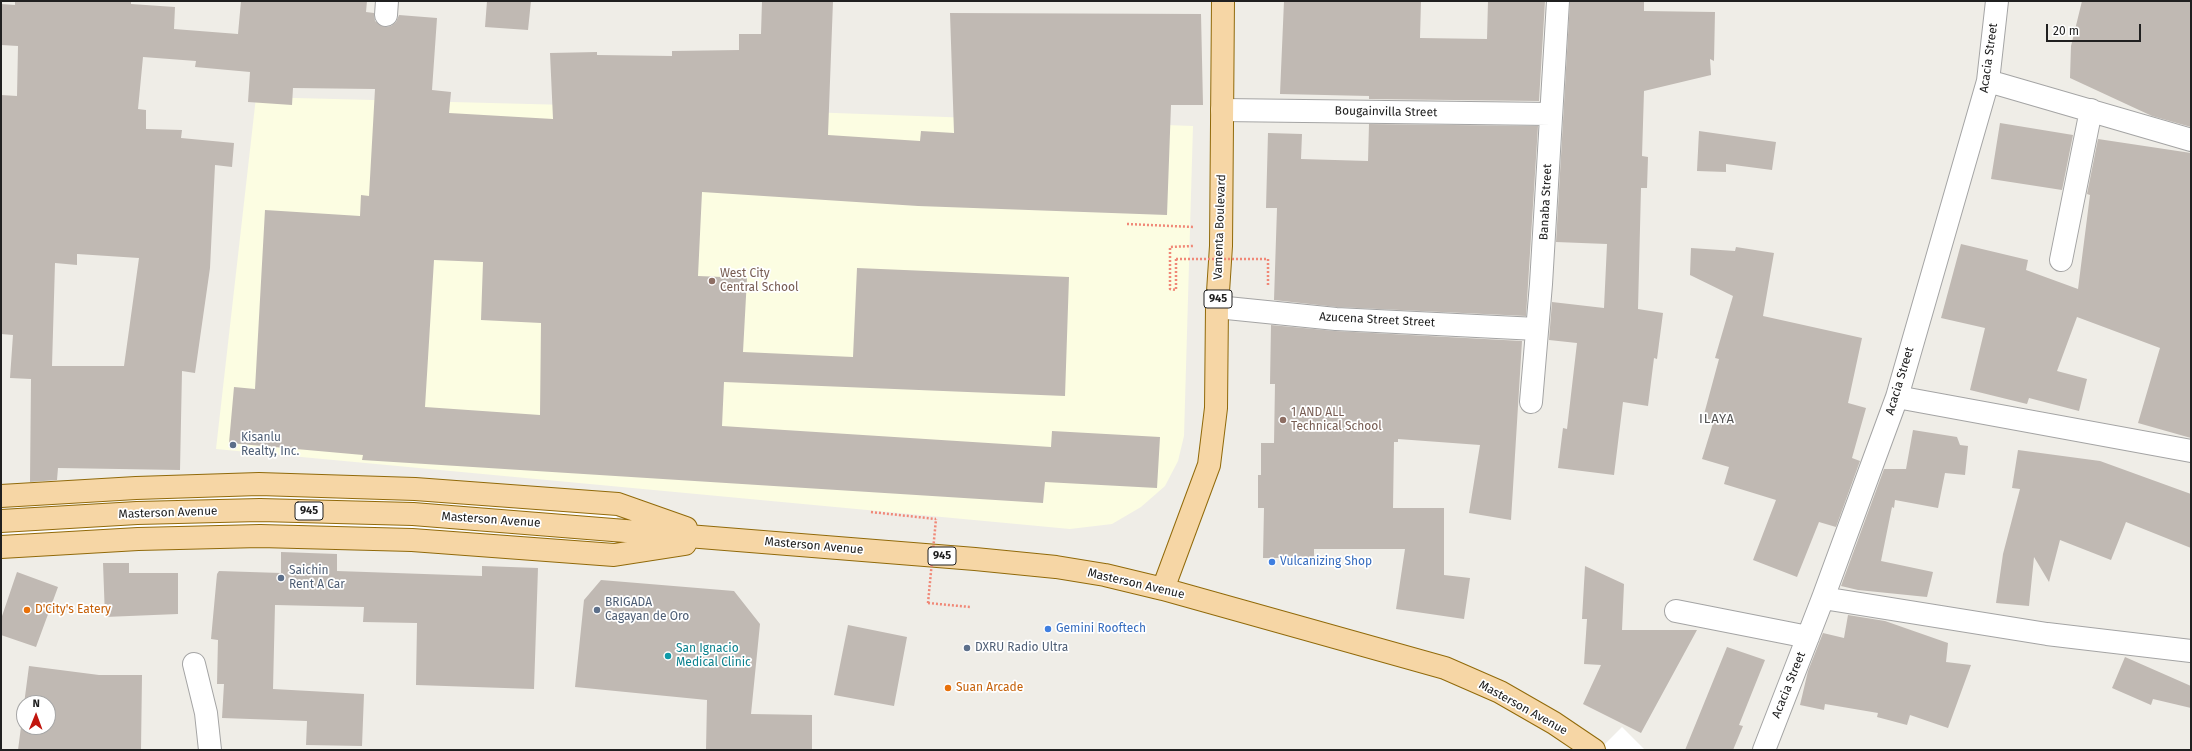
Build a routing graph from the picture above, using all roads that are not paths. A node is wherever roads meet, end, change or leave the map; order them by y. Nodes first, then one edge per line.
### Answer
1 (1223, 1) edge
2 (1558, 1) edge
3 (1997, 1) edge
4 (1988, 81) junction
5 (1222, 110) junction
6 (2091, 110) junction
7 (1551, 114) junction
8 (2191, 140) edge
9 (2061, 260) dead end
10 (1217, 307) junction
11 (1537, 329) junction
12 (1897, 397) junction
13 (1531, 402) dead end
14 (2191, 451) edge
15 (1, 496) edge
16 (1, 521) edge
17 (718, 538) junction
18 (1, 547) edge
19 (1163, 589) junction
20 (1823, 598) junction
21 (1676, 611) dead end
22 (1808, 637) junction
23 (2191, 651) edge
24 (194, 664) dead end
25 (210, 750) edge
26 (1594, 750) edge
27 (1764, 750) edge

1 - 5 main road, Vamenta Boulevard / 945
2 - 7 street, Banaba Street
3 - 4 street, Acacia Street
4 - 6 street
4 - 12 street, Acacia Street
5 - 7 street, Bougainvilla Street
5 - 10 main road, Vamenta Boulevard / 945
6 - 8 street
6 - 9 street
7 - 11 street, Banaba Street
10 - 11 street, Azucena Street Street
10 - 19 main road, Vamenta Boulevard / 945
11 - 13 street, Banaba Street
12 - 14 street
12 - 20 street, Acacia Street
15 - 17 main road
16 - 17 main road, Masterson Avenue / 945
17 - 18 main road
17 - 19 main road, Masterson Avenue / 945
19 - 26 main road, Masterson Avenue
20 - 22 street, Acacia Street
20 - 23 street
21 - 22 street
22 - 27 street, Acacia Street
24 - 25 street

